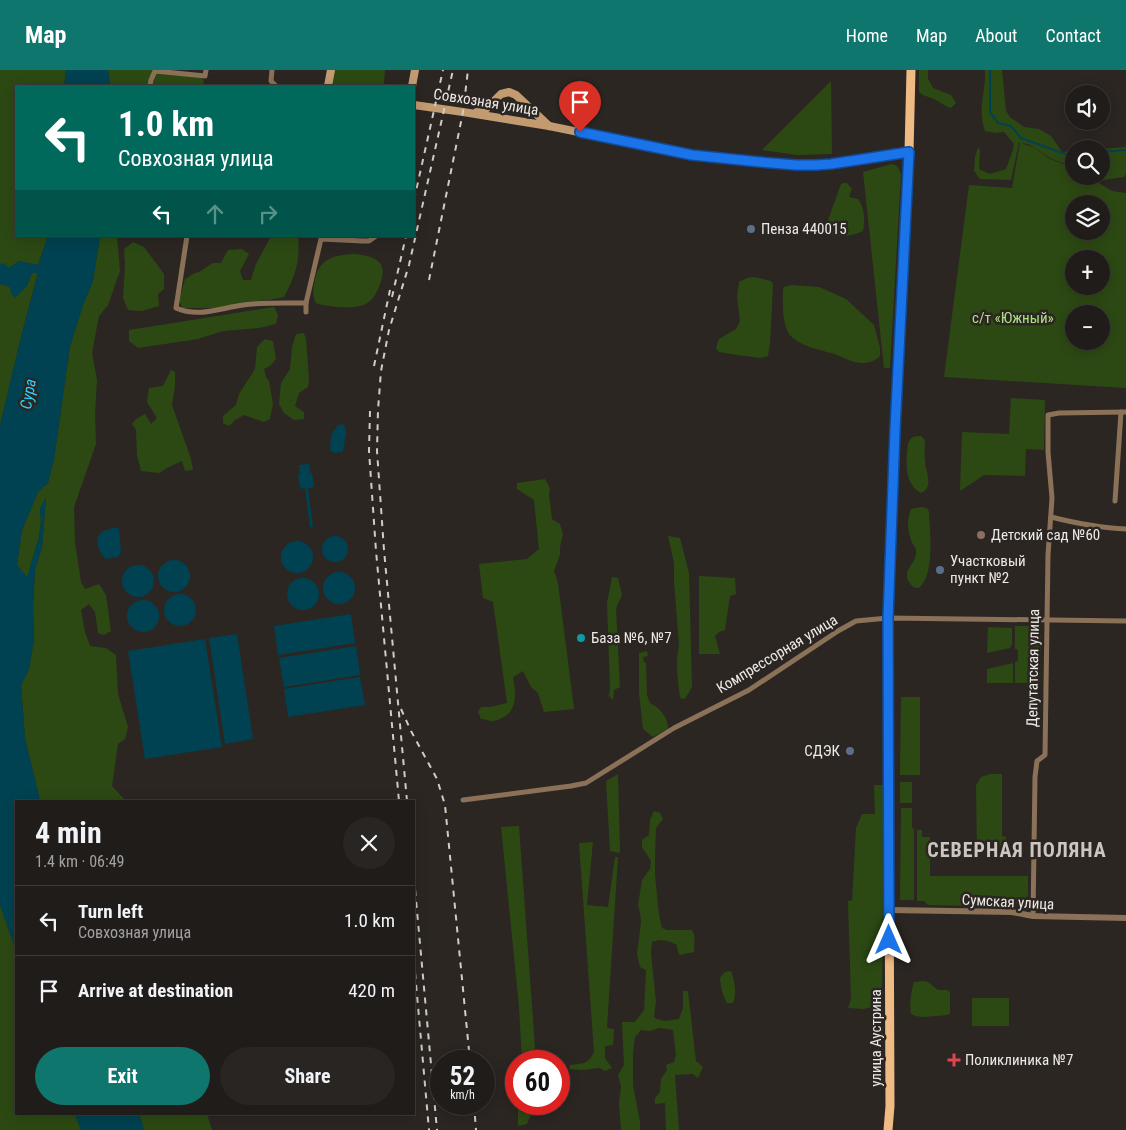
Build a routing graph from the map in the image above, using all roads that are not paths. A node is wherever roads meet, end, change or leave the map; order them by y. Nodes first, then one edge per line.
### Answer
1 (206, 70) edge
2 (272, 70) edge
3 (331, 70) edge
4 (415, 70) edge
5 (911, 70) edge
6 (155, 71) edge
7 (150, 85) edge
8 (275, 85) edge
9 (328, 85) edge
10 (412, 85) edge
11 (495, 100) junction
12 (415, 105) edge
13 (472, 113) junction
14 (501, 118) junction
15 (549, 126) junction
16 (909, 152) junction
17 (187, 237) edge
18 (375, 237) edge
19 (306, 303) junction
20 (306, 312) dead end
21 (1124, 412) edge
22 (1115, 500) dead end
23 (1051, 517) junction
24 (1126, 529) edge
25 (888, 618) junction
26 (1047, 620) junction
27 (1126, 621) edge
28 (463, 800) dead end
29 (889, 910) junction
30 (1033, 916) junction
31 (1126, 918) edge
32 (890, 1106) junction
33 (888, 1130) edge
34 (893, 1130) edge

1 - 6 street
2 - 8 street
3 - 9 main road
4 - 10 main road
5 - 16 main road, улица Аустрина
6 - 7 street
11 - 13 main road
11 - 14 main road
11 - 15 main road
12 - 13 main road, Совхозная улица
13 - 14 main road, Совхозная улица
14 - 15 main road, Совхозная улица
15 - 16 main road, Совхозная улица
16 - 25 main road, улица Аустрина
17 - 19 street
18 - 19 street
19 - 20 street
21 - 22 street
21 - 23 street, Депутатская улица
23 - 24 street
23 - 26 street, Депутатская улица
25 - 26 street, Компрессорная улица
25 - 28 street, Компрессорная улица
25 - 29 main road, улица Аустрина
26 - 27 street, Компрессорная улица
26 - 30 street, Депутатская улица
29 - 30 street, Сумская улица
29 - 32 main road, улица Аустрина
30 - 31 street, Сумская улица
32 - 33 main road
32 - 34 main road

